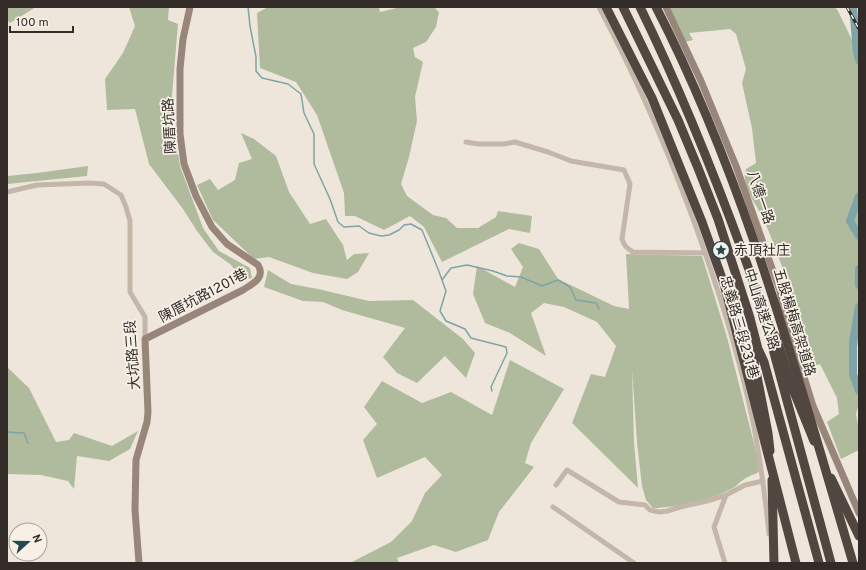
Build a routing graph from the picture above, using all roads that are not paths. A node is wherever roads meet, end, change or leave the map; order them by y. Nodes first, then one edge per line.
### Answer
1 (190, 7) edge
2 (598, 7) edge
3 (606, 7) edge
4 (623, 7) edge
5 (640, 7) edge
6 (656, 7) edge
7 (666, 7) edge
8 (466, 142) dead end
9 (7, 192) edge
10 (705, 253) junction
11 (258, 265) joint
12 (770, 329) junction
13 (145, 339) junction
14 (758, 349) junction
15 (762, 481) junction
16 (556, 486) dead end
17 (726, 495) junction
18 (553, 507) dead end
19 (859, 513) edge
20 (859, 536) edge
21 (772, 561) edge
22 (139, 563) edge
23 (634, 563) edge
24 (725, 563) edge
25 (796, 563) edge
26 (819, 563) edge
27 (831, 563) edge
28 (853, 563) edge

1 - 11 street, 陳厝坑路
2 - 10 street, 忠義路三段231巷
3 - 25 highway, bridge
4 - 14 highway, 中山高速公路
5 - 12 highway, 中山高速公路
6 - 28 highway, 五股楊梅高架道路, bridge
7 - 19 street, 八德一路
8 - 10 street
9 - 13 street, 大坑路三段
10 - 15 street, 忠義路三段231巷
11 - 13 street, 陳厝坑路1201巷
12 - 20 highway
12 - 27 highway, 中山高速公路
13 - 22 street, 大坑路三段
14 - 21 highway
14 - 26 highway, 中山高速公路
15 - 17 street
15 - 21 street, 忠義路三段231巷
16 - 17 street
17 - 24 street
18 - 23 street

